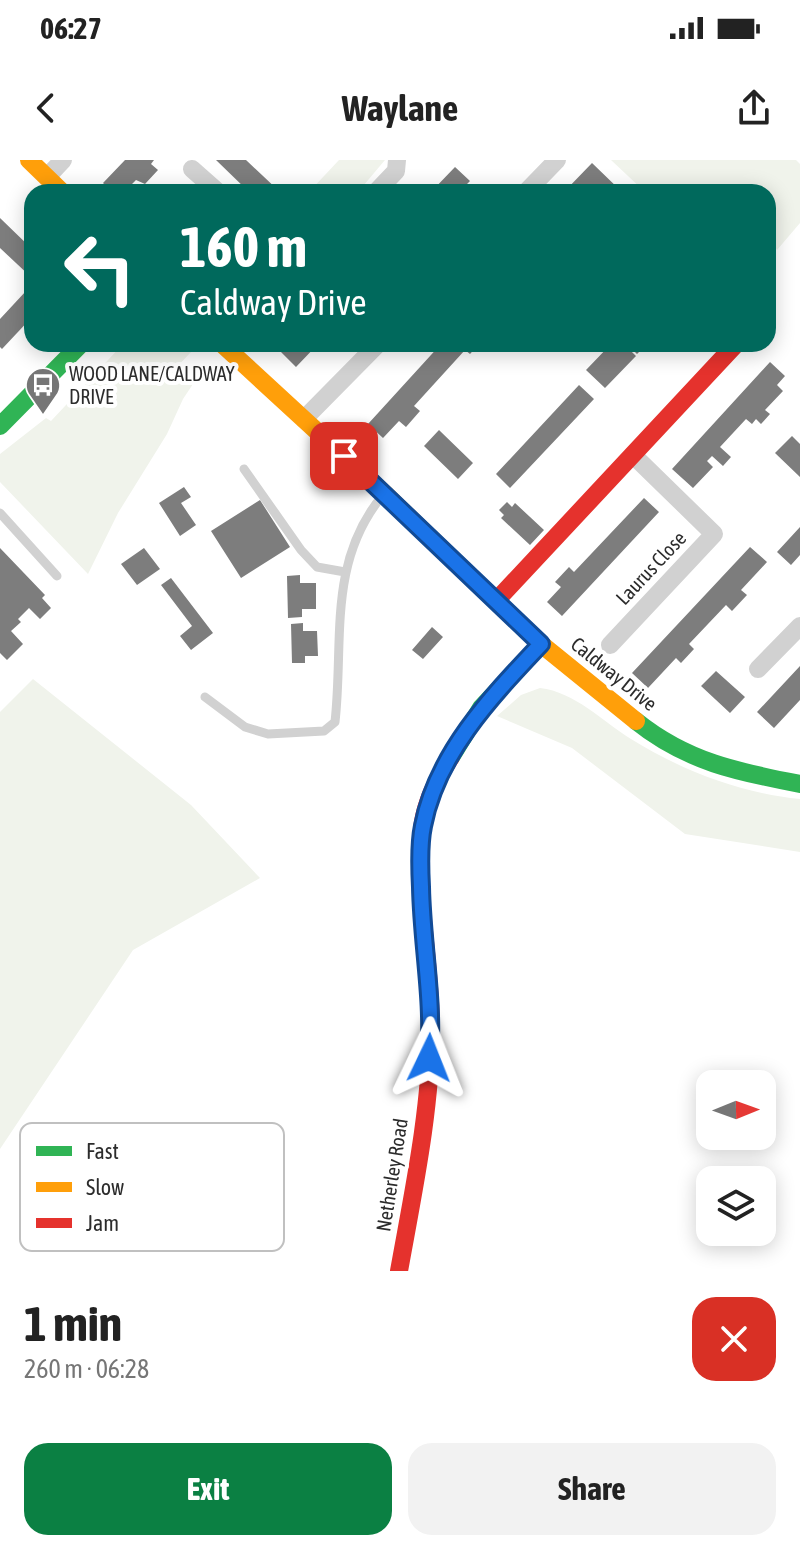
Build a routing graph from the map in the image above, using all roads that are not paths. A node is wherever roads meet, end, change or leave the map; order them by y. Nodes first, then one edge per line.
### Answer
1 (29, 160) edge
2 (63, 160) edge
3 (397, 160) edge
4 (557, 160) edge
5 (192, 169) dead end
6 (47, 177) junction
7 (54, 184) edge
8 (209, 184) edge
9 (384, 184) edge
10 (534, 184) edge
11 (73, 352) edge
12 (231, 352) edge
13 (370, 352) edge
14 (729, 352) edge
15 (304, 419) junction
16 (0, 426) edge
17 (633, 455) junction
18 (244, 469) dead end
19 (384, 493) junction
20 (0, 513) edge
21 (345, 572) junction
22 (57, 576) dead end
23 (496, 601) junction
24 (800, 626) edge
25 (541, 644) junction
26 (610, 645) dead end
27 (758, 669) dead end
28 (205, 697) dead end
29 (800, 784) edge
30 (399, 1271) edge

1 - 6 main road
2 - 6 street
3 - 9 street
4 - 10 street
5 - 8 street
6 - 7 main road
11 - 16 main road
12 - 15 main road, Caldway Drive
13 - 15 street
14 - 17 main road
15 - 19 main road, Caldway Drive
17 - 23 main road
17 - 26 street, Laurus Close
18 - 21 lane
19 - 21 lane
19 - 23 main road, Caldway Drive
20 - 22 lane
21 - 28 lane
23 - 25 main road, Caldway Drive
24 - 27 street
25 - 29 main road, Caldway Drive
25 - 30 main road, Netherley Road

